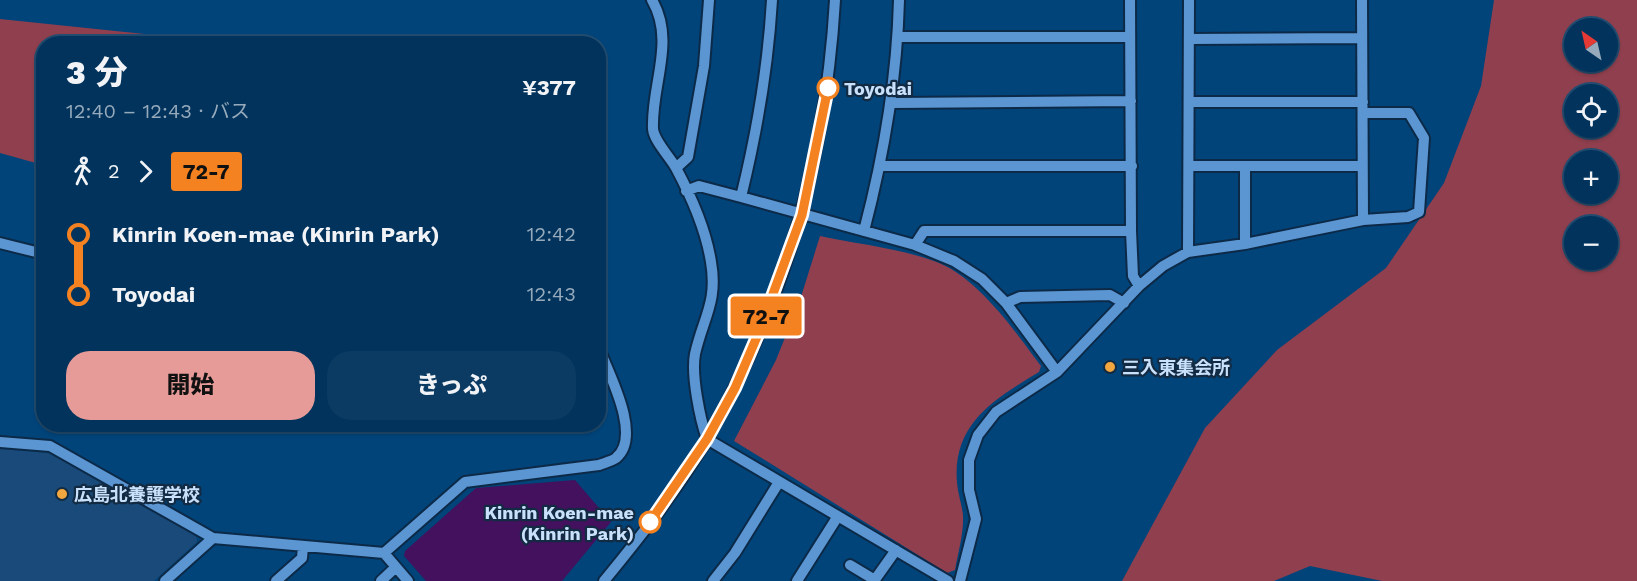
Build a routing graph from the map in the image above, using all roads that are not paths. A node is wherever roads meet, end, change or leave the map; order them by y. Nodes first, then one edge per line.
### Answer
1 (652, 0) edge
2 (709, 0) edge
3 (772, 0) edge
4 (835, 0) edge
5 (899, 0) edge
6 (1130, 0) edge
7 (1189, 0) edge
8 (1362, 0) edge
9 (898, 37) junction
10 (1130, 37) junction
11 (1362, 38) junction
12 (1189, 39) junction
13 (1131, 101) junction
14 (1189, 102) junction
15 (892, 103) junction
16 (1363, 108) junction
17 (881, 166) junction
18 (1132, 166) junction
19 (1189, 166) junction
20 (1245, 166) junction
21 (1362, 166) junction
22 (676, 168) junction
23 (686, 191) junction
24 (741, 197) junction
25 (802, 215) junction
26 (1363, 220) junction
27 (864, 231) junction
28 (1131, 231) junction
29 (0, 243) edge
30 (915, 244) junction
31 (1245, 244) junction
32 (36, 252) edge
33 (1188, 252) junction
34 (1139, 286) junction
35 (1006, 303) junction
36 (1124, 303) junction
37 (606, 366) edge
38 (1057, 372) junction
39 (707, 439) junction
40 (0, 442) edge
41 (779, 482) junction
42 (838, 516) junction
43 (213, 538) junction
44 (303, 546) junction
45 (896, 550) junction
46 (384, 554) junction
47 (850, 565) dead end
48 (396, 567) junction
49 (875, 580) edge
50 (165, 581) edge
51 (276, 581) edge
52 (381, 581) edge
53 (408, 581) edge
54 (604, 581) edge
55 (713, 581) edge
56 (797, 581) edge
57 (948, 581) edge
58 (960, 581) edge

1 - 22 street
2 - 22 street
3 - 24 street
4 - 25 street
5 - 9 street
6 - 10 street
7 - 12 street
8 - 11 street
9 - 10 street
9 - 15 street
10 - 13 street
11 - 12 street
11 - 16 street
12 - 14 street
13 - 15 street
13 - 18 street
14 - 16 street
14 - 19 street
15 - 17 street
16 - 21 street
16 - 26 street
17 - 18 street
17 - 27 street
18 - 28 street
19 - 20 street
19 - 33 street
20 - 21 street
20 - 31 street
21 - 26 street
22 - 23 street
23 - 24 street
23 - 39 street
24 - 25 street
25 - 27 street
25 - 39 street
26 - 31 street
27 - 30 street
28 - 30 street
28 - 34 street
29 - 32 street
30 - 35 street
31 - 33 street
33 - 34 street
34 - 36 street
35 - 36 street
35 - 38 street
36 - 38 street
37 - 46 street
38 - 58 street
39 - 41 street
39 - 54 street
40 - 43 street
41 - 42 street
41 - 55 street
42 - 45 street
42 - 56 street
43 - 44 street
43 - 50 street
44 - 46 street
44 - 51 street
45 - 49 street
45 - 57 street
46 - 48 street
47 - 49 street
48 - 52 street
48 - 53 street

